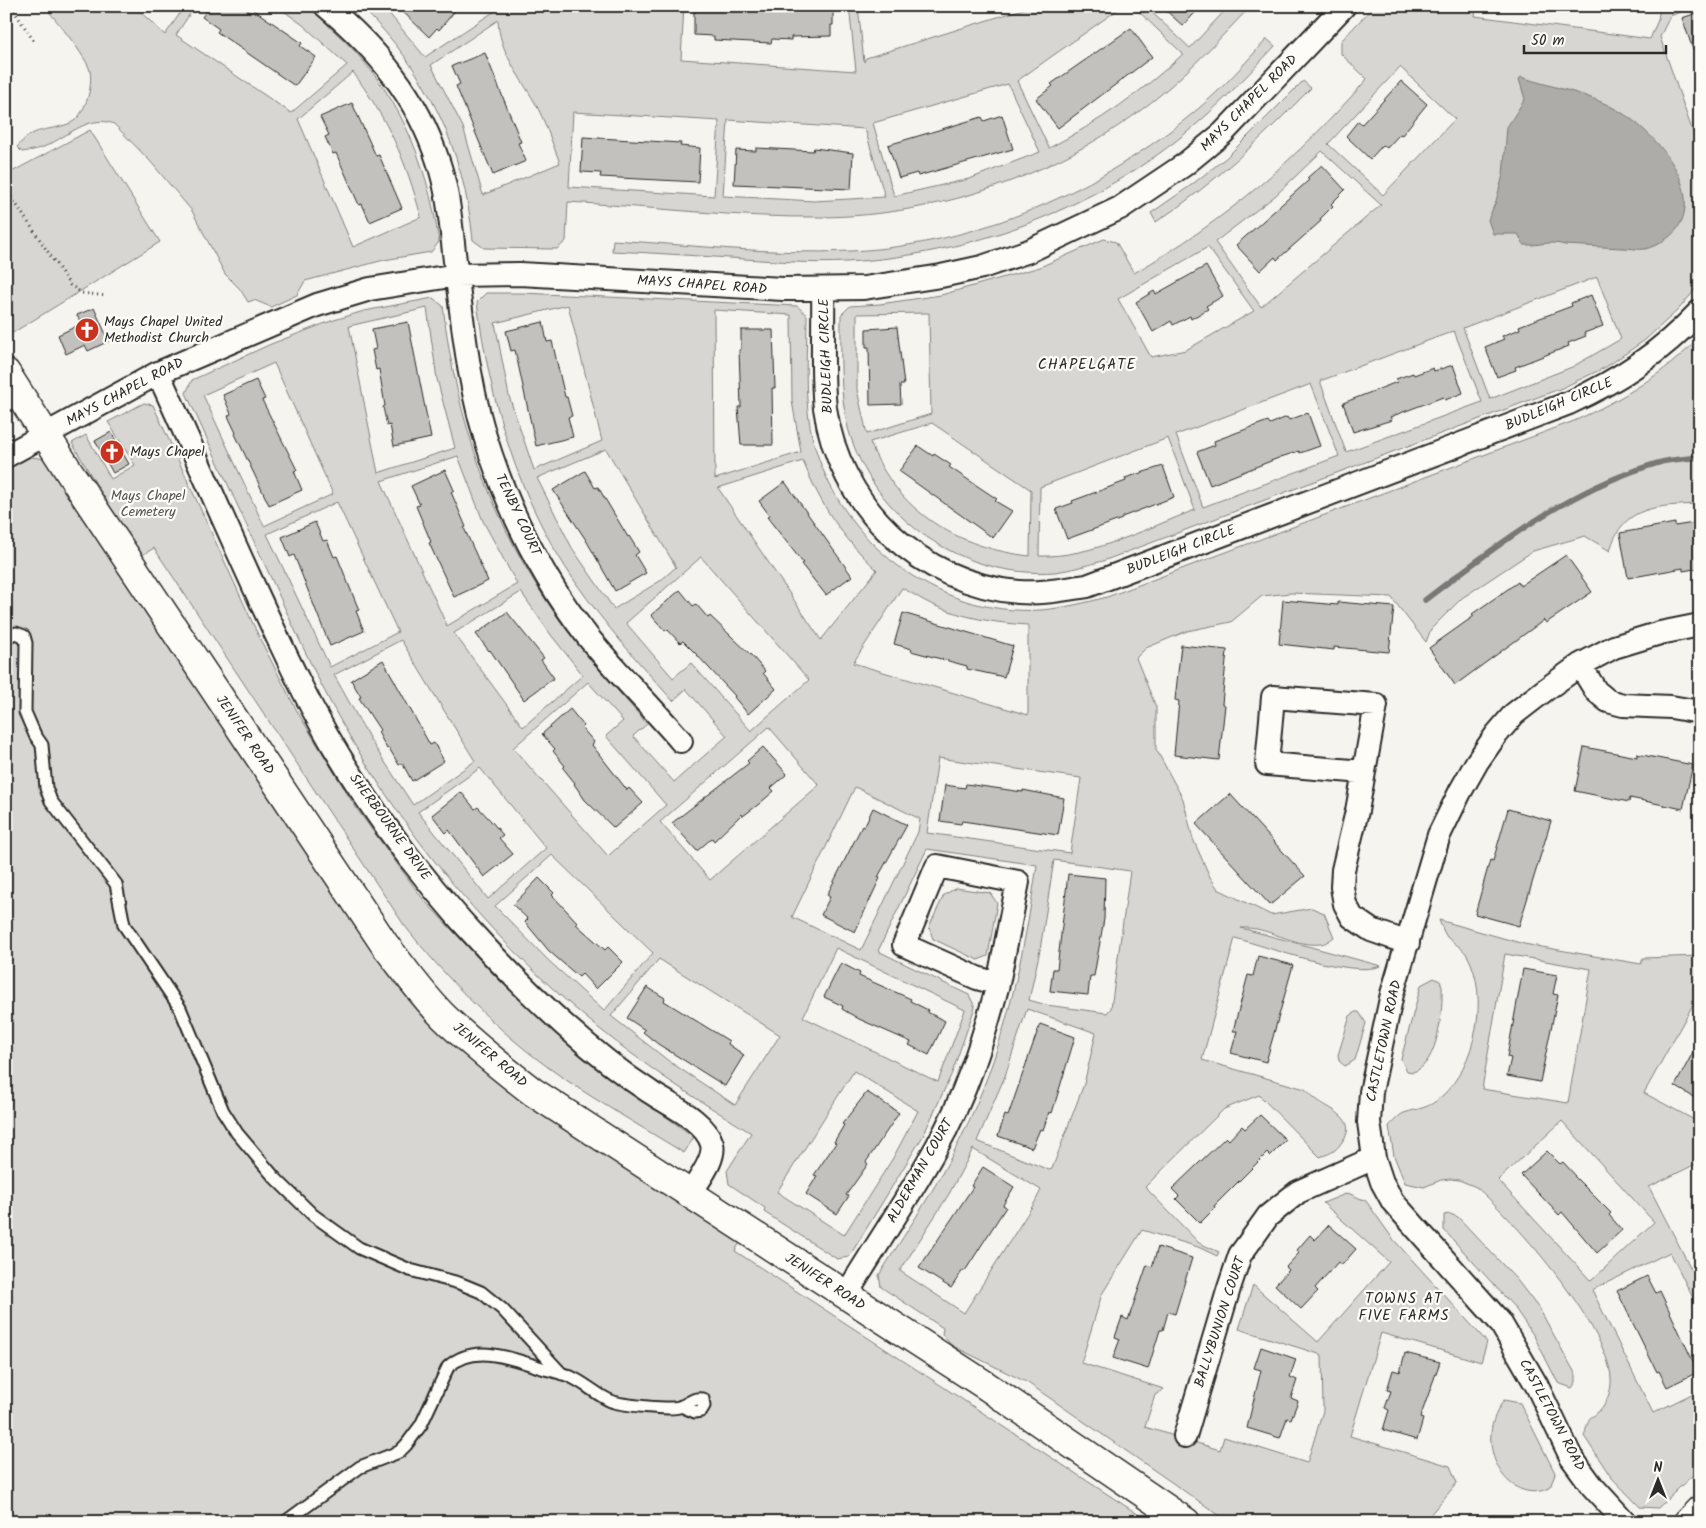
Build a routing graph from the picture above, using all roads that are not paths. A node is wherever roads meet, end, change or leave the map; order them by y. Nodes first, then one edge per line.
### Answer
1 (326, 6) edge
2 (1344, 6) edge
3 (457, 274) junction
4 (823, 290) junction
5 (1700, 311) edge
6 (158, 372) junction
7 (6, 373) edge
8 (46, 435) junction
9 (6, 456) edge
10 (1700, 625) edge
11 (6, 637) edge
12 (1580, 665) junction
13 (1700, 712) edge
14 (681, 740) dead end
15 (1364, 772) junction
16 (1408, 943) junction
17 (998, 984) junction
18 (1374, 1158) junction
19 (690, 1195) junction
20 (846, 1295) junction
21 (562, 1374) junction
22 (681, 1406) dead end
23 (1185, 1436) dead end
24 (1700, 1510) edge
25 (285, 1522) edge
26 (1186, 1522) edge
27 (1625, 1522) edge
28 (1688, 1522) edge

1 - 3 street, TENBY COURT
2 - 4 street, MAYS CHAPEL ROAD
3 - 4 street, MAYS CHAPEL ROAD
3 - 6 street, MAYS CHAPEL ROAD
3 - 14 street, TENBY COURT
4 - 5 street, BUDLEIGH CIRCLE
6 - 8 street, MAYS CHAPEL ROAD
6 - 19 street, SHERBOURNE DRIVE
7 - 8 street, JENIFER ROAD
8 - 9 street, MAYS CHAPEL ROAD
8 - 19 street, JENIFER ROAD
10 - 12 street, CASTLETOWN ROAD
11 - 21 lane
12 - 13 street
12 - 16 street, CASTLETOWN ROAD
15 - 15 street
15 - 16 street
16 - 18 street, CASTLETOWN ROAD
17 - 17 street, ALDERMAN COURT
17 - 20 street, ALDERMAN COURT
18 - 23 street, BALLYBUNION COURT
18 - 27 street, CASTLETOWN ROAD
19 - 20 street, JENIFER ROAD
20 - 26 street, JENIFER ROAD
21 - 22 lane
21 - 25 lane
24 - 28 street

